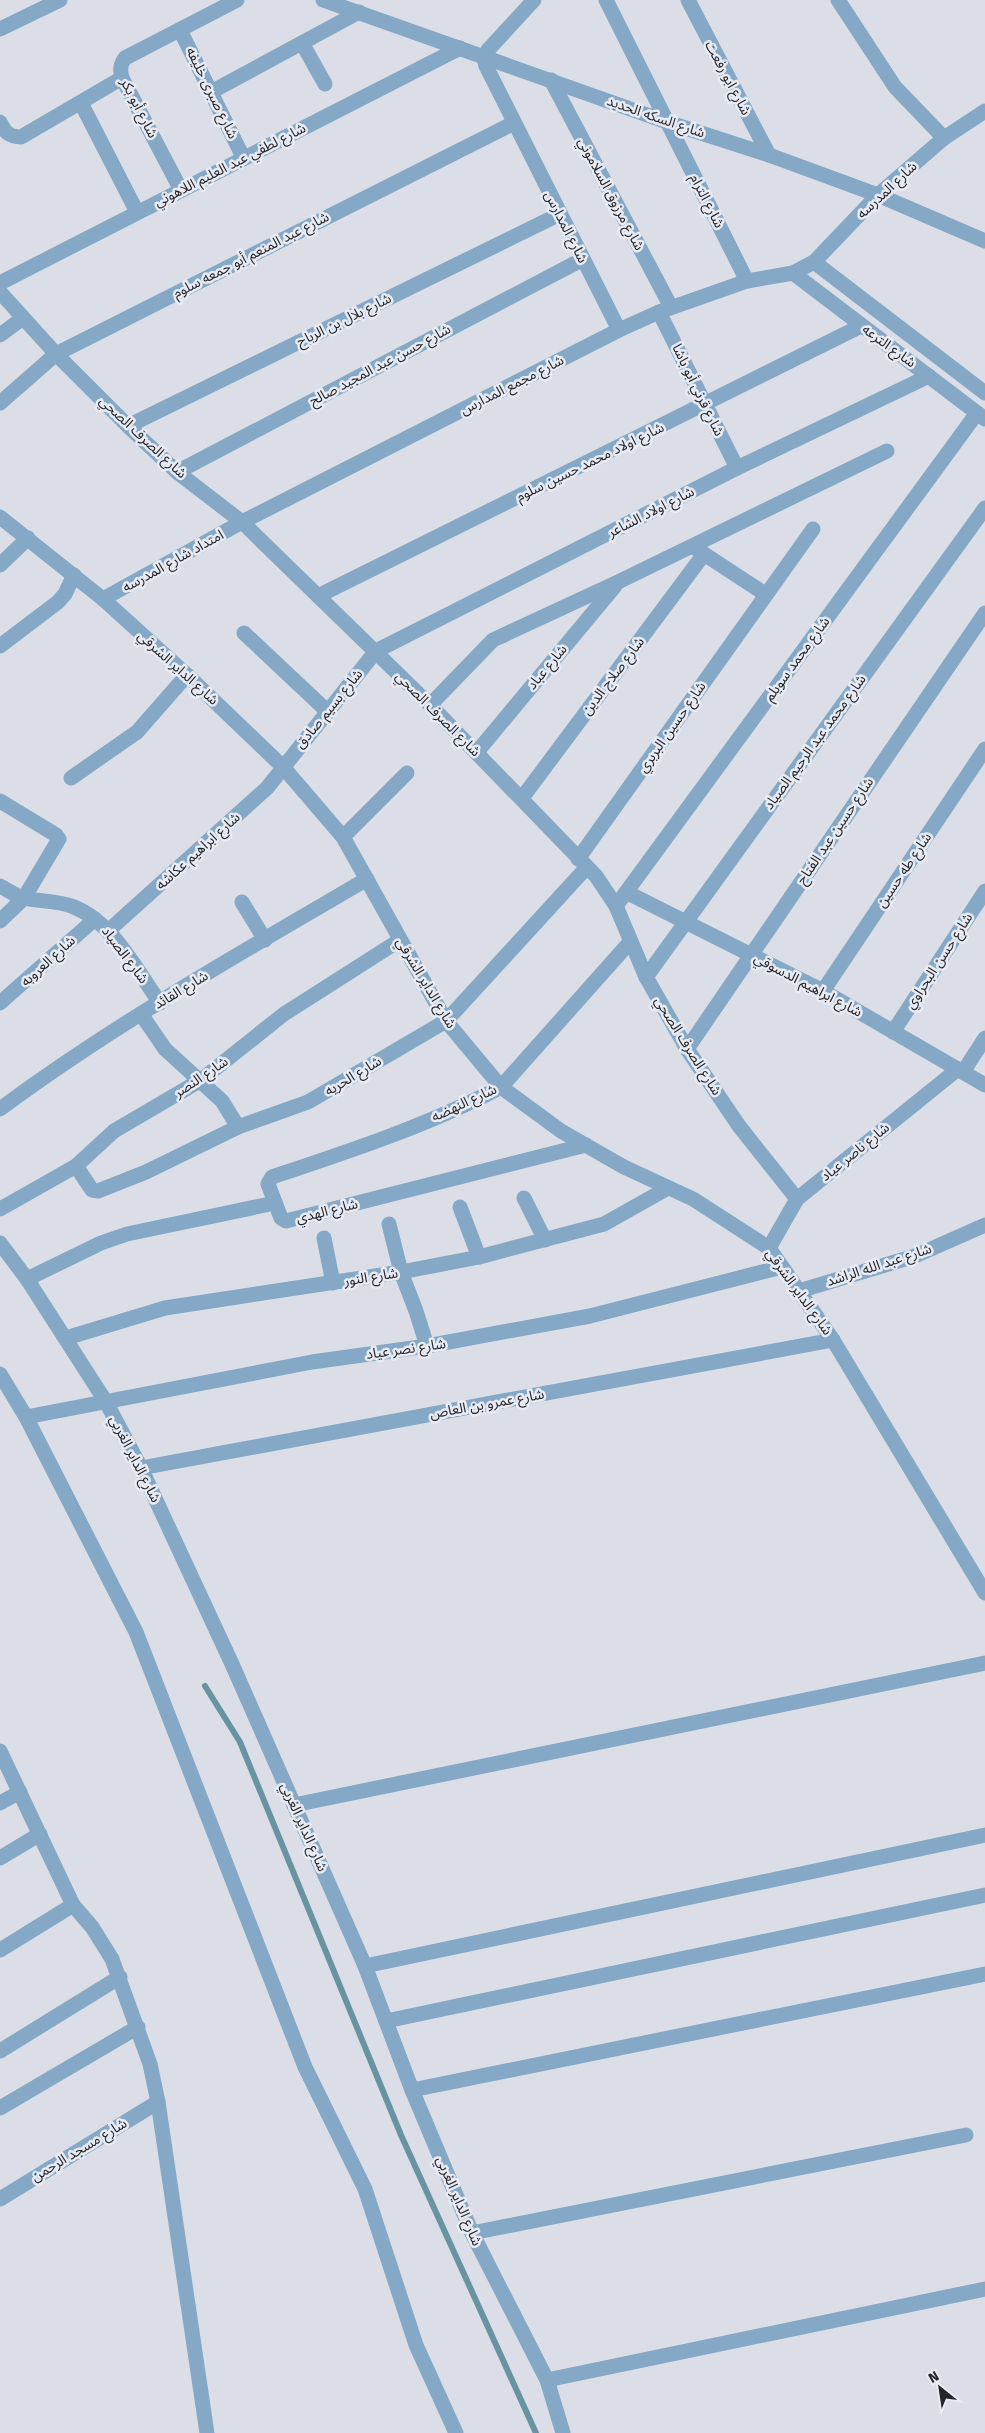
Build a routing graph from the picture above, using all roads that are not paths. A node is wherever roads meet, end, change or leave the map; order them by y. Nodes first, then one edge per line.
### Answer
1 (60, 0) edge
2 (237, 0) edge
3 (323, 0) edge
4 (606, 0) edge
5 (688, 0) edge
6 (838, 0) edge
7 (525, 3) edge
8 (359, 12) junction
9 (0, 29) edge
10 (180, 30) junction
11 (302, 43) junction
12 (460, 48) junction
13 (484, 57) junction
14 (122, 78) junction
15 (551, 80) junction
16 (325, 84) dead end
17 (211, 92) junction
18 (81, 103) junction
19 (985, 111) edge
20 (0, 122) edge
21 (667, 122) junction
22 (514, 123) junction
23 (944, 138) junction
24 (769, 155) junction
25 (243, 157) junction
26 (181, 190) junction
27 (878, 195) junction
28 (137, 212) junction
29 (560, 214) junction
30 (985, 241) edge
31 (583, 259) junction
32 (814, 262) junction
33 (793, 273) junction
34 (747, 281) junction
35 (0, 283) edge
36 (0, 292) edge
37 (665, 309) junction
38 (24, 318) junction
39 (861, 326) junction
40 (619, 330) junction
41 (0, 335) edge
42 (56, 354) junction
43 (929, 376) junction
44 (985, 393) edge
45 (0, 403) edge
46 (706, 405) junction
47 (981, 416) edge
48 (128, 426) junction
49 (887, 451) dead end
50 (737, 468) junction
51 (177, 472) junction
52 (985, 508) edge
53 (0, 517) edge
54 (242, 522) junction
55 (812, 529) dead end
56 (28, 538) junction
57 (691, 545) junction
58 (704, 554) junction
59 (0, 564) edge
60 (74, 575) junction
61 (618, 582) junction
62 (765, 594) junction
63 (318, 596) junction
64 (103, 599) junction
65 (985, 613) edge
66 (244, 632) dead end
67 (0, 646) edge
68 (376, 651) junction
69 (187, 675) junction
70 (430, 705) junction
71 (328, 712) junction
72 (985, 749) edge
73 (477, 752) junction
74 (283, 767) junction
75 (407, 773) dead end
76 (71, 778) dead end
77 (522, 798) junction
78 (0, 800) edge
79 (343, 837) junction
80 (582, 863) junction
81 (367, 879) junction
82 (0, 886) edge
83 (985, 890) edge
84 (626, 892) junction
85 (24, 898) junction
86 (242, 902) dead end
87 (616, 906) junction
88 (96, 919) junction
89 (0, 921) edge
90 (685, 922) junction
91 (108, 931) junction
92 (265, 940) junction
93 (400, 940) junction
94 (630, 942) junction
95 (751, 954) junction
96 (646, 977) junction
97 (822, 991) junction
98 (160, 1003) junction
99 (0, 1004) edge
100 (141, 1014) junction
101 (446, 1021) junction
102 (893, 1032) junction
103 (985, 1038) edge
104 (687, 1049) junction
105 (960, 1071) junction
106 (201, 1080) junction
107 (985, 1085) edge
108 (501, 1087) junction
109 (0, 1109) edge
110 (238, 1126) junction
111 (586, 1146) junction
112 (76, 1166) junction
113 (668, 1188) junction
114 (524, 1198) dead end
115 (797, 1199) junction
116 (275, 1202) junction
117 (460, 1207) dead end
118 (0, 1210) edge
119 (390, 1224) dead end
120 (985, 1225) edge
121 (324, 1238) dead end
122 (545, 1240) junction
123 (0, 1243) edge
124 (770, 1248) junction
125 (479, 1257) junction
126 (782, 1266) junction
127 (401, 1272) junction
128 (27, 1279) junction
129 (333, 1283) junction
130 (799, 1291) junction
131 (66, 1338) junction
132 (833, 1340) junction
133 (427, 1346) junction
134 (0, 1374) edge
135 (106, 1402) junction
136 (26, 1417) junction
137 (142, 1468) junction
138 (979, 1571) edge
139 (985, 1593) edge
140 (985, 1662) edge
141 (0, 1751) edge
142 (20, 1792) junction
143 (0, 1803) edge
144 (294, 1805) junction
145 (40, 1834) junction
146 (985, 1835) edge
147 (0, 1858) edge
148 (985, 1895) edge
149 (73, 1905) junction
150 (0, 1950) edge
151 (365, 1966) junction
152 (985, 1974) edge
153 (120, 1977) junction
154 (386, 2021) junction
155 (138, 2027) junction
156 (0, 2051) edge
157 (412, 2090) junction
158 (158, 2102) junction
159 (0, 2108) edge
160 (966, 2135) dead end
161 (0, 2199) edge
162 (472, 2233) junction
163 (985, 2290) edge
164 (547, 2380) junction
165 (207, 2433) edge
166 (456, 2433) edge
167 (563, 2433) edge

1 - 9 street
2 - 10 street, شارع أبو بكر
3 - 8 street, شارع السكه الحديد
4 - 21 street, شارع الترام
5 - 24 street, شارع ابو رفعت
6 - 23 street
7 - 13 street
8 - 11 street
8 - 12 street, شارع السكه الحديد
10 - 14 street, شارع أبو بكر
10 - 17 street, شارع صبرى خليفه
11 - 16 street
11 - 17 street
12 - 13 street, شارع السكه الحديد
12 - 25 street, شارع لطفي عبد العليم اللاهوني
13 - 15 street, شارع السكه الحديد
13 - 22 street, شارع المدارس
14 - 18 street
14 - 26 street, شارع أبو بكر
15 - 21 street, شارع السكه الحديد
15 - 37 street, شارع مرزوق السلاموني
17 - 25 street, شارع صبرى خليفه
18 - 20 street
18 - 28 street
19 - 23 street, شارع المدرسه
21 - 24 street, شارع السكه الحديد
21 - 34 street, شارع الترام
22 - 29 street, شارع المدارس
22 - 42 street, شارع عبد المنعم أبو جمعه سلوم
23 - 27 street, شارع المدرسه
24 - 27 street, شارع السكه الحديد
25 - 26 street, شارع لطفي عبد العليم اللاهوني
26 - 28 street, شارع لطفي عبد العليم اللاهوني
27 - 30 street, شارع السكه الحديد
27 - 32 street, شارع المدرسه
28 - 35 street, شارع لطفي عبد العليم اللاهوني
29 - 31 street, شارع المدارس
29 - 48 street, شارع بلال بن الرباح
31 - 40 street, شارع المدارس
31 - 51 street, شارع حسن عبد المجيد صالح
32 - 33 street, شارع المدرسه
32 - 44 street, شارع الترعه
33 - 34 street, شارع مجمع المدارس
33 - 39 street, شارع الترعه
34 - 37 street, شارع مجمع المدارس
36 - 38 street, شارع الصرف الصحي
37 - 40 street, شارع مجمع المدارس
37 - 46 street, شارع قرني أبو باشا
38 - 41 street
38 - 42 street, شارع الصرف الصحي
39 - 43 street, شارع الترعه
39 - 46 street, شارع اولاد محمد حسين سلوم
40 - 54 street, شارع مجمع المدارس
42 - 45 street, شارع عبد المنعم أبو جمعه سلوم
42 - 48 street, شارع الصرف الصحي
43 - 47 street, شارع الترعه
43 - 50 street, شارع اولاد الشاعر
46 - 50 street, شارع قرني أبو باشا
46 - 63 street, شارع اولاد محمد حسين سلوم
47 - 84 street, شارع محمد سويلم
48 - 51 street, شارع الصرف الصحي
49 - 57 street
50 - 68 street, شارع اولاد الشاعر
51 - 54 street, شارع الصرف الصحي
52 - 90 street, شارع محمد عبد الرحيم الصياد
53 - 56 street, شارع الداير الشرقي
54 - 63 street, شارع الصرف الصحي
54 - 64 street, امتداد شارع المدرسه
55 - 62 street, شارع حسين البربري
56 - 59 street
56 - 60 street, شارع الداير الشرقي
57 - 58 street
57 - 61 street
58 - 62 street
58 - 77 street, شارع صلاح الدين
60 - 64 street, شارع الداير الشرقي
60 - 67 street
61 - 70 street
61 - 73 street, شارع عباد
62 - 80 street, شارع حسين البربري
63 - 68 street, شارع الصرف الصحي
64 - 69 street, شارع الداير الشرقي
65 - 95 street, شارع حسين عبد الفتاح
66 - 71 street
68 - 70 street, شارع الصرف الصحي
68 - 71 street, شارع بسيم صادق
69 - 74 street, شارع الداير الشرقي
69 - 76 street
70 - 73 street, شارع الصرف الصحي
71 - 74 street, شارع بسيم صادق
72 - 97 street, شارع طه حسين
73 - 77 street, شارع الصرف الصحي
74 - 79 street, شارع الداير الشرقي
74 - 91 street, شارع ابراهيم عكاشه
75 - 79 street
77 - 80 street, شارع الصرف الصحي
78 - 85 street
79 - 81 street, شارع الداير الشرقي
80 - 87 street, شارع الصرف الصحي
80 - 101 street, شارع الحريه
81 - 92 street, شارع القائد
81 - 93 street, شارع الداير الشرقي
82 - 85 street, شارع الصياد
83 - 102 street, شارع حسن البحراوي
84 - 87 street, شارع محمد سويلم
84 - 90 street, شارع ابراهيم الدسوقي
85 - 88 street, شارع الصياد
85 - 89 street
86 - 92 street
87 - 94 street, شارع الصرف الصحي
88 - 91 street, شارع الصياد
88 - 99 street, شارع العروبه
90 - 95 street, شارع ابراهيم الدسوقي
90 - 96 street, شارع محمد عبد الرحيم الصياد
91 - 98 street, شارع الصياد
92 - 98 street, شارع القائد
93 - 101 street, شارع الداير الشرقي
93 - 106 street, شارع النصر
94 - 96 street, شارع الصرف الصحي
94 - 108 street, شارع النهضه
95 - 97 street, شارع ابراهيم الدسوقي
95 - 104 street, شارع حسين عبد الفتاح
96 - 104 street, شارع الصرف الصحي
97 - 102 street, شارع ابراهيم الدسوقي
98 - 100 street, شارع القائد
100 - 106 street
100 - 109 street, شارع القائد
101 - 108 street, شارع الداير الشرقي
101 - 110 street, شارع الحريه
102 - 105 street, شارع ابراهيم الدسوقي
103 - 105 street
104 - 115 street, شارع الصرف الصحي
105 - 107 street, شارع ابراهيم الدسوقي
105 - 115 street, شارع ناصر عياد
106 - 110 street
106 - 112 street, شارع النصر
108 - 111 street, شارع الداير الشرقي
108 - 116 street, شارع النهضه
110 - 112 street, شارع الحريه
111 - 113 street, شارع الداير الشرقي
111 - 116 street, شارع الهدي
112 - 118 street, شارع النصر
113 - 122 street, شارع النور
113 - 124 street, شارع الداير الشرقي
114 - 122 street
115 - 124 street, شارع ناصر عياد
116 - 128 street
117 - 125 street
119 - 127 street
120 - 130 street, شارع عبد الله الراشد
121 - 129 street
122 - 125 street, شارع النور
123 - 128 street, شارع الداير الغربي
124 - 126 street, شارع الداير الشرقي
125 - 127 street, شارع النور
126 - 130 street, شارع الداير الشرقي
126 - 133 street, شارع نصر عياد
127 - 129 street, شارع النور
127 - 133 street
128 - 131 street, شارع الداير الغربي
129 - 131 street, شارع النور
130 - 132 street, شارع الداير الشرقي
131 - 135 street, شارع الداير الغربي
132 - 137 street, شارع عمرو بن العاص
132 - 138 street, شارع الداير الشرقي
133 - 135 street, شارع نصر عياد
134 - 136 street
135 - 136 street, شارع نصر عياد
135 - 137 street, شارع الداير الغربي
136 - 166 street
137 - 144 street, شارع الداير الغربي
138 - 139 street, شارع الداير الشرقي
140 - 144 street
141 - 142 street
142 - 143 street
142 - 145 street
144 - 151 street, شارع الداير الغربي
145 - 147 street
145 - 149 street
146 - 151 street
148 - 154 street
149 - 150 street
149 - 153 street
151 - 154 street, شارع الداير الغربي
152 - 157 street
153 - 155 street
153 - 156 street
154 - 157 street, شارع الداير الغربي
155 - 158 street
155 - 159 street
157 - 162 street, شارع الداير الغربي
158 - 161 street, شارع مسجد الرحمن
158 - 165 street
160 - 162 street
162 - 164 street, شارع الداير الغربي
163 - 164 street
164 - 167 street, شارع الداير الغربي

